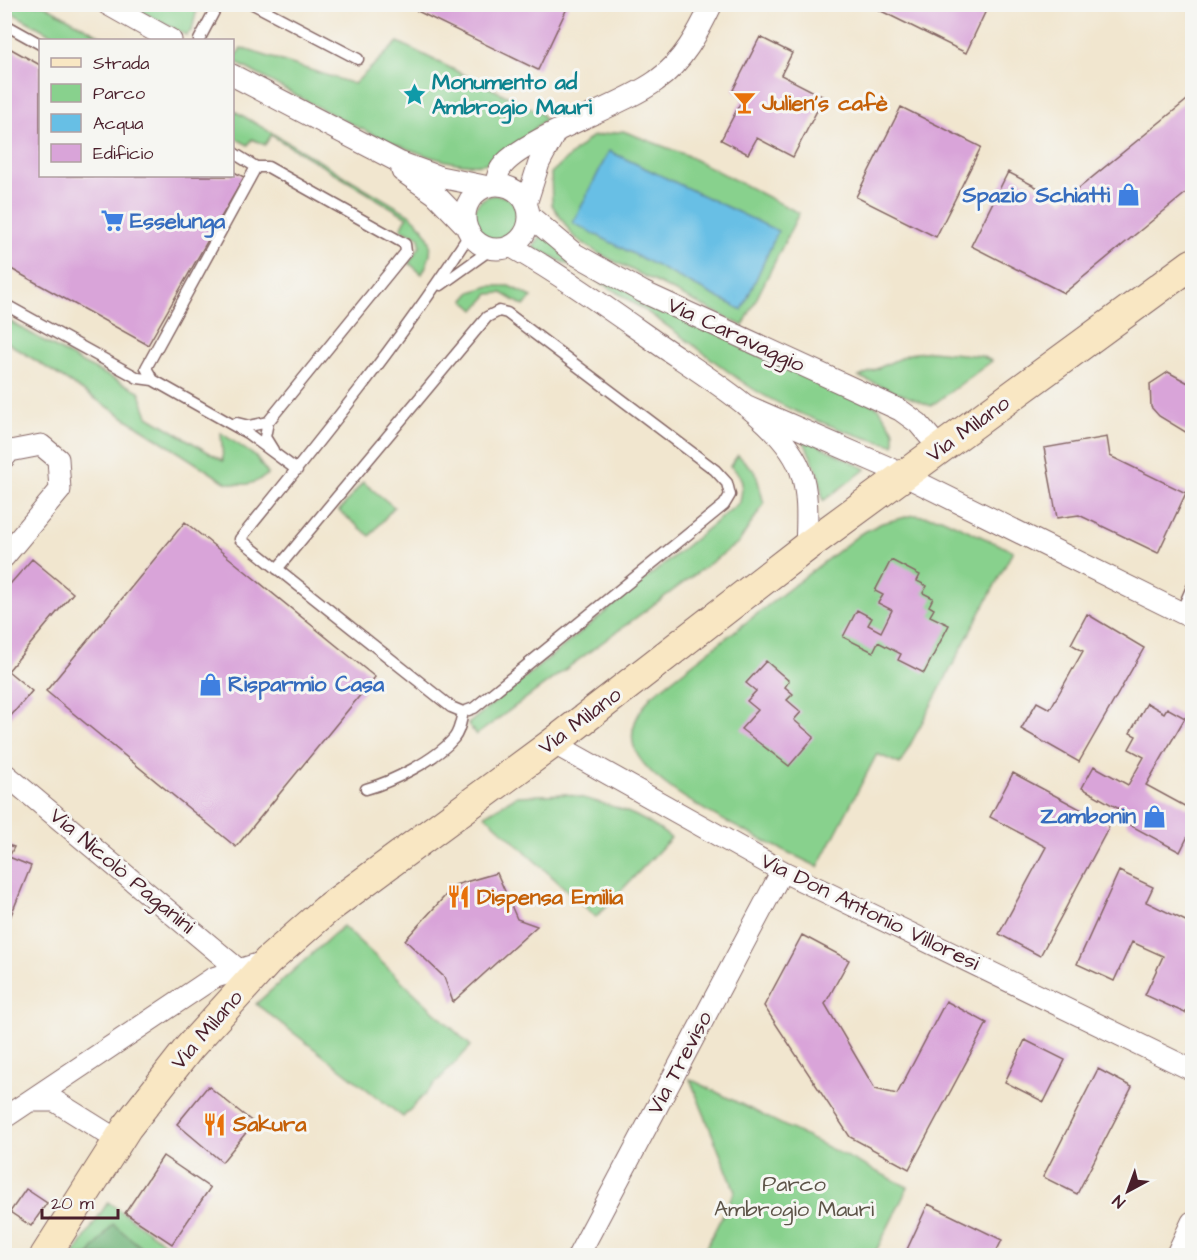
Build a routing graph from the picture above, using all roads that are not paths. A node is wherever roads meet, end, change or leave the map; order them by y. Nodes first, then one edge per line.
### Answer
1 (107, 4) edge
2 (218, 4) edge
3 (253, 4) edge
4 (712, 4) edge
5 (4, 24) edge
6 (169, 39) edge
7 (200, 39) edge
8 (39, 43) edge
9 (358, 59) dead end
10 (234, 76) edge
11 (324, 124) junction
12 (555, 133) junction
13 (234, 153) edge
14 (256, 167) junction
15 (489, 186) junction
16 (529, 211) junction
17 (467, 230) junction
18 (512, 247) junction
19 (490, 249) junction
20 (1192, 264) edge
21 (434, 290) junction
22 (4, 304) edge
23 (153, 380) junction
24 (745, 405) junction
25 (219, 417) junction
26 (268, 422) junction
27 (273, 450) junction
28 (941, 450) junction
29 (4, 458) edge
30 (297, 470) junction
31 (904, 476) junction
32 (806, 547) junction
33 (4, 557) edge
34 (277, 569) junction
35 (1192, 587) edge
36 (1187, 615) edge
37 (463, 712) junction
38 (553, 743) junction
39 (4, 773) edge
40 (366, 789) dead end
41 (782, 871) junction
42 (268, 961) junction
43 (239, 970) junction
44 (1192, 1070) edge
45 (32, 1101) junction
46 (4, 1118) edge
47 (119, 1141) junction
48 (1192, 1222) edge
49 (45, 1256) edge
50 (578, 1256) edge
51 (1176, 1256) edge

1 - 6 street
2 - 7 lane
3 - 9 lane
4 - 12 street
5 - 8 lane
10 - 11 street
11 - 15 street
11 - 17 street
12 - 15 street
12 - 16 street
13 - 14 lane
14 - 23 lane
14 - 26 lane
15 - 16 street
15 - 17 street
16 - 18 street
16 - 28 street, Via Caravaggio
17 - 19 street
17 - 21 lane
18 - 19 street
18 - 24 street, Via Caravaggio
19 - 21 lane
20 - 28 main road, Via Milano
21 - 30 lane
22 - 23 lane
23 - 25 lane
24 - 31 street, Via Caravaggio
24 - 32 street, Via Caravaggio
25 - 26 lane
25 - 27 lane
26 - 27 lane
27 - 30 lane
28 - 31 main road, Via Milano
29 - 33 street
30 - 34 lane
31 - 32 main road, Via Milano
31 - 36 street, Via Caravaggio
32 - 38 main road, Via Milano
34 - 37 lane
34 - 37 lane
35 - 36 lane
37 - 40 lane
38 - 41 street, Via Don Antonio Villoresi
38 - 42 main road, Via Milano
39 - 43 street, Via Nicolò Paganini
41 - 44 street, Via Don Antonio Villoresi
41 - 50 street, Via Treviso
42 - 43 street
42 - 47 main road, Via Milano
43 - 45 street
45 - 46 street
45 - 47 street
47 - 49 main road, Via Milano
48 - 51 street

